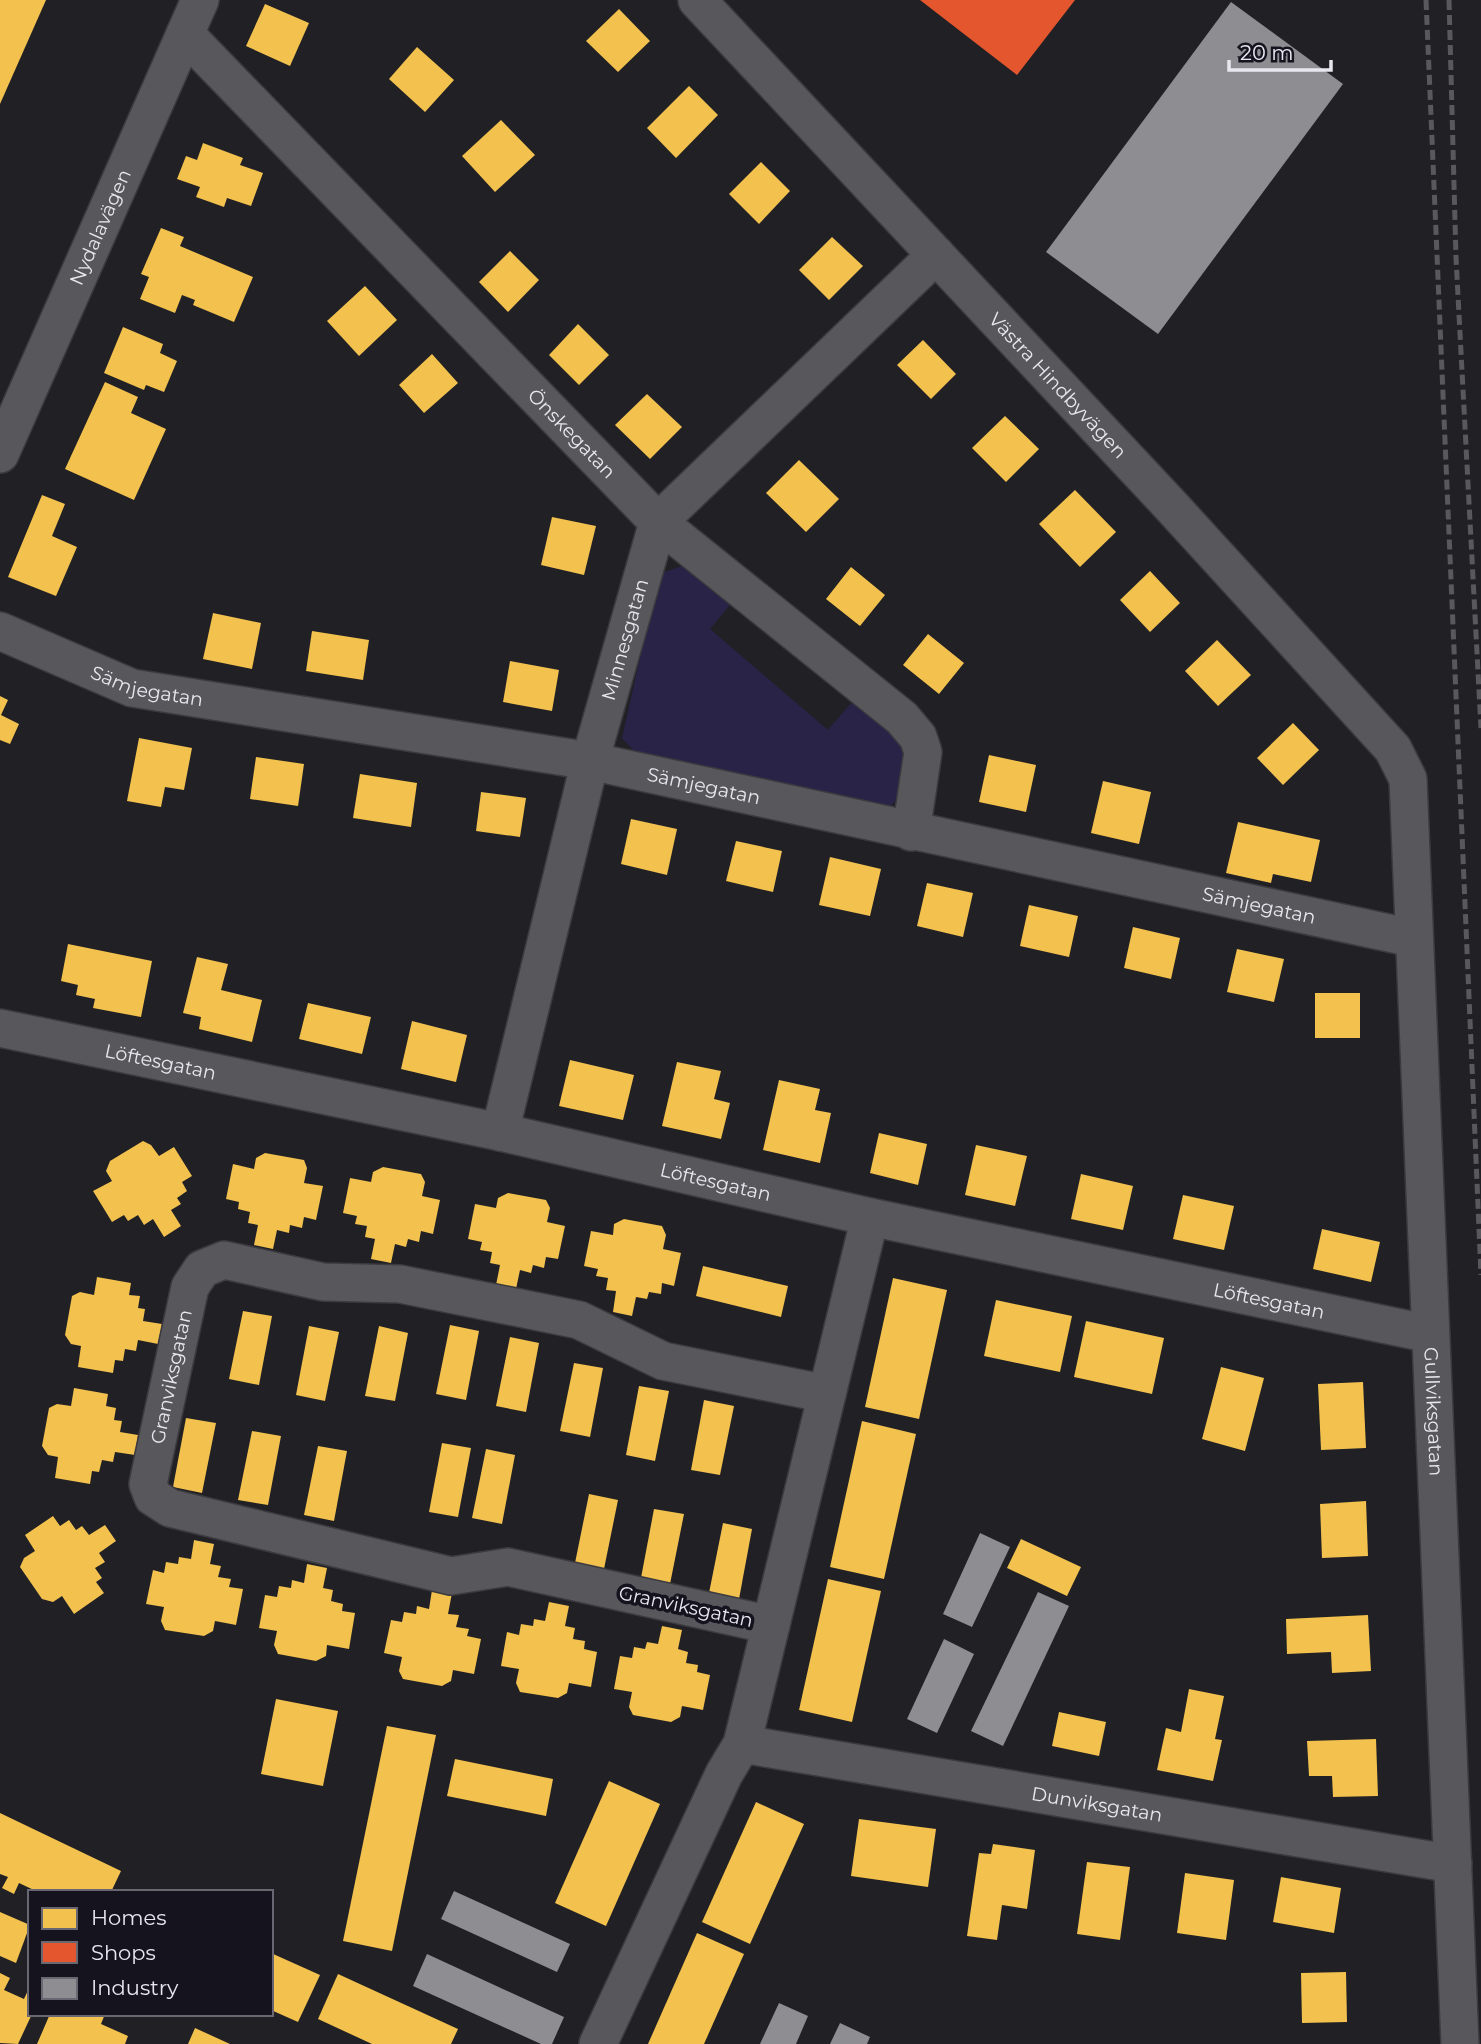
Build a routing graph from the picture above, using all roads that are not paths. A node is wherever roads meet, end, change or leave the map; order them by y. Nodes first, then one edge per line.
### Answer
1 (200, 0) edge
2 (697, 0) edge
3 (186, 34) junction
4 (936, 255) junction
5 (0, 454) edge
6 (658, 522) junction
7 (0, 631) edge
8 (590, 761) junction
9 (1408, 779) joint
10 (911, 832) junction
11 (1412, 938) junction
12 (0, 1028) edge
13 (500, 1132) junction
14 (870, 1217) junction
15 (1430, 1334) junction
16 (827, 1394) junction
17 (771, 1625) junction
18 (742, 1744) junction
19 (1453, 1864) junction
20 (598, 2044) edge
21 (1460, 2044) edge

1 - 3 street, Nydalavägen
2 - 4 street, Västra Hindbyvägen
3 - 5 street, Nydalavägen
3 - 6 street, Önskegatan
4 - 6 street
4 - 9 street, Västra Hindbyvägen
6 - 8 street, Minnesgatan
6 - 10 street, Önskegatan
7 - 8 street, Sämjegatan
8 - 10 street, Sämjegatan
8 - 13 street, Minnesgatan
9 - 11 street, Gullviksgatan
10 - 11 street, Sämjegatan
11 - 15 street, Gullviksgatan
12 - 13 street, Löftesgatan
13 - 14 street, Löftesgatan
14 - 15 street, Löftesgatan
14 - 16 street, Granviksgatan
15 - 19 street, Gullviksgatan
16 - 17 street, Granviksgatan
16 - 17 street, Granviksgatan
17 - 18 street, Granviksgatan
18 - 19 street, Dunviksgatan
18 - 20 street, Granviksgatan
19 - 21 street, Gullviksgatan

